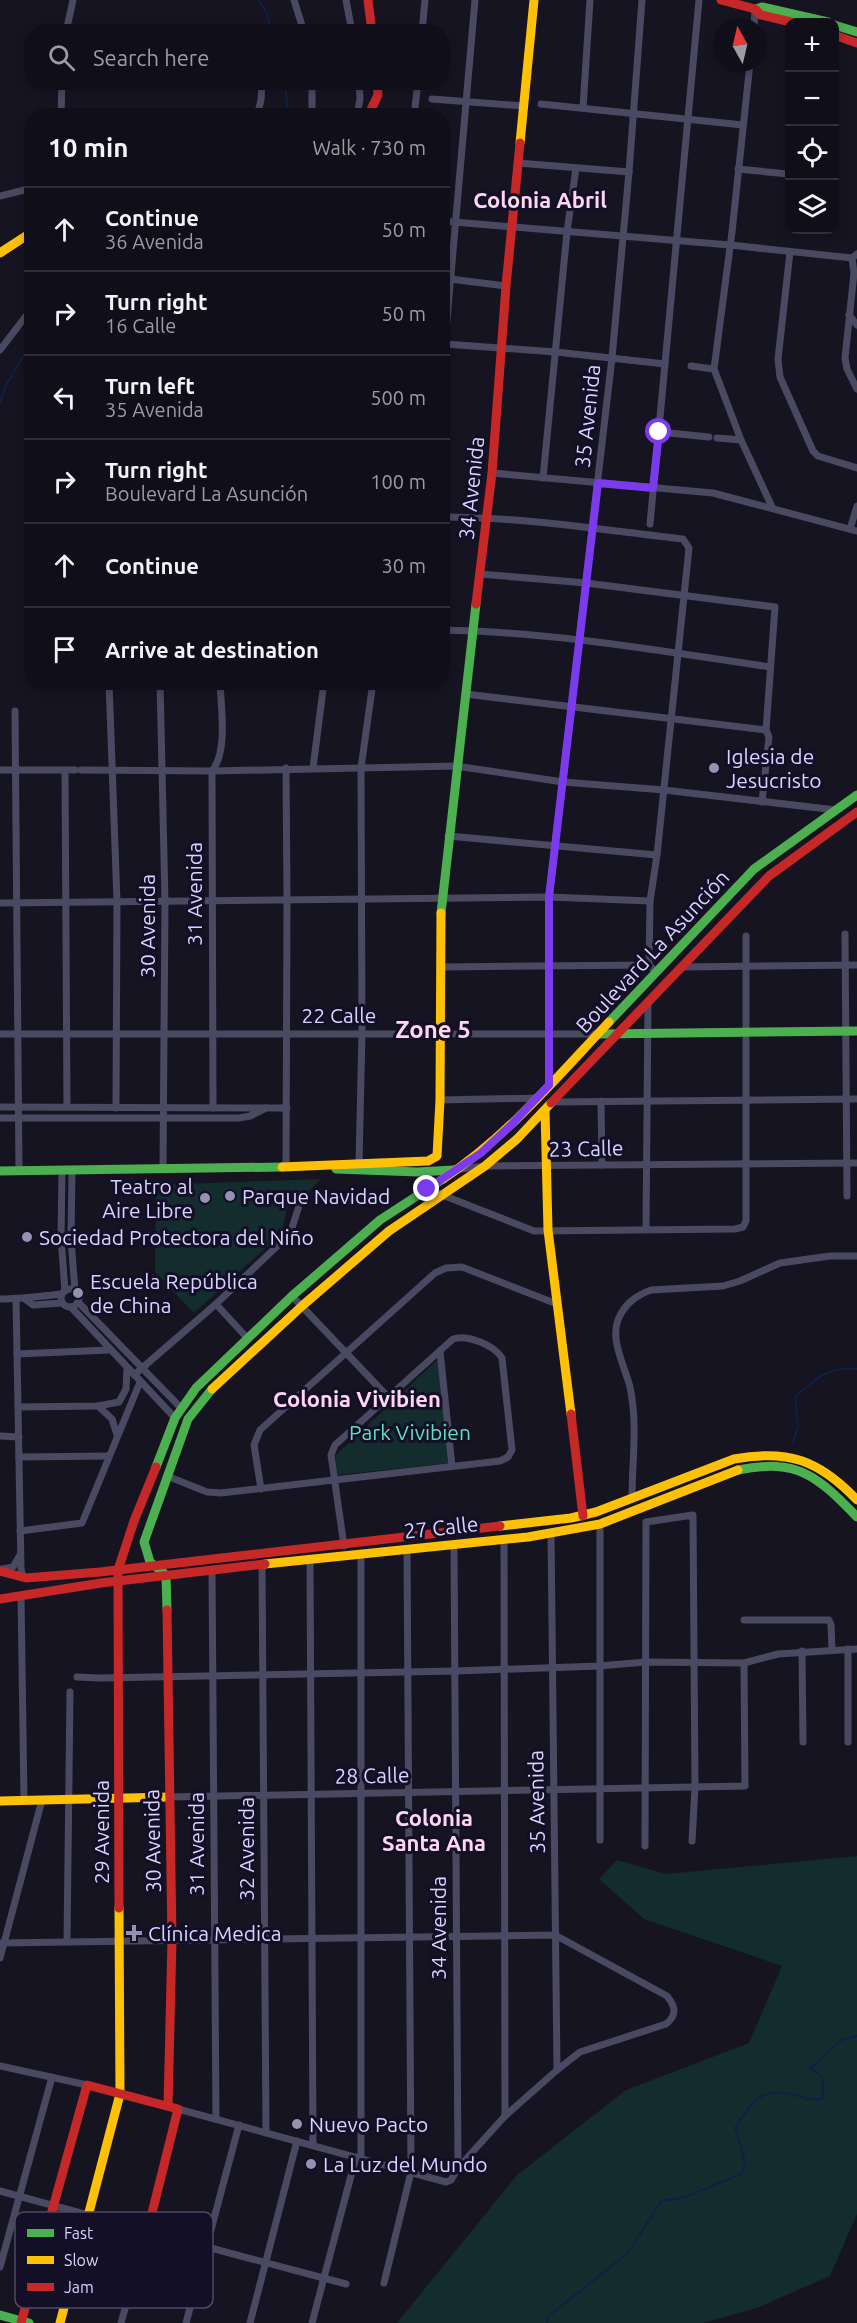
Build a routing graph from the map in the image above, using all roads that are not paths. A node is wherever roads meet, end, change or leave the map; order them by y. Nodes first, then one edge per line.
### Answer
1 (73, 0) edge
2 (294, 0) edge
3 (346, 0) edge
4 (368, 0) edge
5 (425, 0) edge
6 (475, 0) edge
7 (534, 0) edge
8 (590, 0) edge
9 (642, 0) edge
10 (699, 0) edge
11 (721, 0) edge
12 (737, 3) edge
13 (755, 9) junction
14 (754, 18) edge
15 (810, 18) edge
16 (785, 21) edge
17 (68, 24) edge
18 (302, 24) edge
19 (350, 24) edge
20 (371, 24) edge
21 (423, 24) edge
22 (839, 27) edge
23 (857, 32) edge
24 (839, 37) edge
25 (857, 43) edge
26 (749, 72) edge
27 (62, 90) edge
28 (262, 90) edge
29 (312, 90) edge
30 (359, 90) edge
31 (378, 90) edge
32 (417, 90) edge
33 (432, 99) dead end
34 (467, 101) junction
35 (541, 104) dead end
36 (525, 106) junction
37 (62, 108) edge
38 (259, 108) edge
39 (312, 108) edge
40 (358, 108) edge
41 (372, 108) edge
42 (415, 108) edge
43 (583, 108) junction
44 (634, 114) junction
45 (687, 119) junction
46 (743, 125) junction
47 (518, 163) junction
48 (576, 168) junction
49 (738, 169) junction
50 (629, 172) junction
51 (785, 174) edge
52 (24, 190) edge
53 (0, 196) edge
54 (450, 222) edge
55 (455, 222) junction
56 (513, 227) junction
57 (567, 232) junction
58 (24, 237) edge
59 (622, 238) junction
60 (675, 241) junction
61 (730, 245) junction
62 (790, 252) junction
63 (0, 253) edge
64 (854, 256) edge
65 (450, 258) edge
66 (450, 279) edge
67 (506, 286) junction
68 (849, 315) junction
69 (24, 318) edge
70 (857, 325) edge
71 (450, 344) edge
72 (502, 349) junction
73 (0, 350) edge
74 (556, 352) junction
75 (612, 358) junction
76 (665, 363) junction
77 (691, 366) dead end
78 (714, 369) junction
79 (857, 389) edge
80 (659, 432) junction
81 (709, 437) dead end
82 (717, 438) dead end
83 (741, 440) junction
84 (857, 468) edge
85 (492, 473) junction
86 (543, 478) junction
87 (598, 483) junction
88 (653, 488) junction
89 (857, 506) edge
90 (772, 507) junction
91 (450, 517) edge
92 (486, 517) junction
93 (650, 524) dead end
94 (593, 528) junction
95 (854, 530) edge
96 (480, 574) junction
97 (586, 583) junction
98 (684, 595) junction
99 (450, 630) edge
100 (473, 630) junction
101 (579, 641) junction
102 (678, 654) junction
103 (770, 667) junction
104 (109, 690) edge
105 (160, 690) edge
106 (220, 690) edge
107 (323, 690) edge
108 (372, 690) edge
109 (465, 694) junction
110 (572, 706) junction
111 (15, 711) dead end
112 (670, 718) junction
113 (766, 730) junction
114 (456, 766) junction
115 (285, 768) junction
116 (313, 768) junction
117 (362, 768) junction
118 (0, 770) edge
119 (16, 770) junction
120 (65, 770) junction
121 (163, 770) junction
122 (113, 771) junction
123 (212, 771) junction
124 (563, 782) junction
125 (664, 790) junction
126 (857, 795) edge
127 (762, 802) junction
128 (836, 810) junction
129 (857, 812) edge
130 (448, 836) junction
131 (555, 845) junction
132 (657, 855) junction
133 (549, 897) junction
134 (441, 898) junction
135 (363, 899) junction
136 (211, 900) junction
137 (288, 900) junction
138 (165, 901) junction
139 (650, 901) junction
140 (66, 902) junction
141 (117, 902) junction
142 (0, 903) edge
143 (18, 903) junction
144 (845, 934) dead end
145 (746, 936) dead end
146 (845, 965) junction
147 (857, 965) edge
148 (548, 966) junction
149 (746, 966) junction
150 (441, 967) junction
151 (681, 967) junction
152 (652, 969) junction
153 (648, 1002) junction
154 (845, 1031) junction
155 (857, 1031) edge
156 (746, 1032) junction
157 (19, 1033) junction
158 (67, 1033) junction
159 (116, 1033) junction
160 (164, 1033) junction
161 (212, 1033) junction
162 (287, 1033) junction
163 (362, 1033) junction
164 (440, 1033) junction
165 (549, 1033) junction
166 (648, 1033) junction
167 (0, 1034) edge
168 (598, 1034) junction
169 (619, 1035) junction
170 (549, 1085) junction
171 (538, 1098) junction
172 (746, 1099) junction
173 (845, 1099) junction
174 (857, 1099) edge
175 (441, 1100) junction
176 (648, 1100) junction
177 (601, 1101) junction
178 (554, 1102) junction
179 (0, 1107) edge
180 (20, 1107) junction
181 (68, 1107) junction
182 (116, 1108) junction
183 (164, 1108) junction
184 (213, 1108) junction
185 (267, 1108) junction
186 (287, 1108) junction
187 (545, 1111) junction
188 (0, 1118) edge
189 (19, 1118) junction
190 (164, 1118) junction
191 (436, 1158) joint
192 (359, 1162) junction
193 (845, 1163) junction
194 (857, 1163) edge
195 (746, 1164) junction
196 (647, 1165) junction
197 (485, 1166) junction
198 (545, 1166) junction
199 (602, 1166) junction
200 (286, 1167) junction
201 (316, 1167) junction
202 (163, 1169) junction
203 (458, 1169) junction
204 (62, 1170) junction
205 (72, 1170) junction
206 (0, 1171) edge
207 (19, 1171) junction
208 (427, 1189) junction
209 (441, 1195) junction
210 (847, 1196) dead end
211 (300, 1203) dead end
212 (646, 1228) junction
213 (548, 1230) junction
214 (61, 1238) junction
215 (71, 1239) junction
216 (857, 1256) edge
217 (75, 1290) junction
218 (63, 1293) junction
219 (292, 1296) junction
220 (0, 1299) edge
221 (16, 1299) junction
222 (25, 1299) junction
223 (62, 1302) junction
224 (78, 1302) junction
225 (216, 1304) junction
226 (557, 1305) junction
227 (302, 1306) junction
228 (71, 1307) junction
229 (248, 1339) junction
230 (110, 1350) junction
231 (440, 1351) junction
232 (346, 1352) junction
233 (17, 1354) junction
234 (127, 1369) junction
235 (143, 1369) junction
236 (134, 1376) junction
237 (140, 1382) junction
238 (389, 1398) junction
239 (98, 1406) junction
240 (18, 1407) junction
241 (181, 1407) junction
242 (175, 1418) junction
243 (0, 1436) edge
244 (117, 1436) junction
245 (19, 1437) junction
246 (109, 1456) junction
247 (19, 1457) junction
248 (452, 1466) junction
249 (167, 1476) junction
250 (334, 1480) junction
251 (261, 1489) junction
252 (632, 1498) junction
253 (857, 1500) edge
254 (583, 1516) junction
255 (857, 1517) edge
256 (571, 1518) junction
257 (600, 1524) junction
258 (588, 1527) junction
259 (20, 1531) junction
260 (552, 1533) junction
261 (504, 1539) junction
262 (454, 1544) junction
263 (344, 1546) junction
264 (407, 1549) junction
265 (21, 1553) junction
266 (361, 1554) junction
267 (310, 1560) junction
268 (262, 1564) junction
269 (151, 1566) junction
270 (213, 1569) junction
271 (0, 1570) edge
272 (118, 1570) junction
273 (166, 1575) junction
274 (26, 1578) junction
275 (118, 1581) junction
276 (21, 1595) junction
277 (0, 1599) edge
278 (744, 1620) dead end
279 (848, 1649) junction
280 (857, 1649) edge
281 (832, 1650) junction
282 (802, 1651) junction
283 (646, 1662) junction
284 (694, 1662) junction
285 (744, 1663) junction
286 (599, 1666) junction
287 (552, 1667) junction
288 (505, 1669) junction
289 (409, 1671) junction
290 (456, 1671) junction
291 (360, 1672) junction
292 (312, 1674) junction
293 (264, 1675) junction
294 (214, 1676) junction
295 (77, 1677) dead end
296 (168, 1677) junction
297 (119, 1678) junction
298 (70, 1692) dead end
299 (802, 1742) dead end
300 (848, 1742) dead end
301 (695, 1787) junction
302 (601, 1788) junction
303 (646, 1788) junction
304 (554, 1789) junction
305 (505, 1790) junction
306 (455, 1791) junction
307 (409, 1792) junction
308 (361, 1793) junction
309 (311, 1794) junction
310 (264, 1795) junction
311 (214, 1796) junction
312 (170, 1797) junction
313 (118, 1798) junction
314 (42, 1800) junction
315 (68, 1800) junction
316 (0, 1801) edge
317 (24, 1801) junction
318 (600, 1840) dead end
319 (692, 1841) dead end
320 (645, 1846) dead end
321 (555, 1935) junction
322 (505, 1936) junction
323 (410, 1937) junction
324 (456, 1937) junction
325 (361, 1938) junction
326 (265, 1939) junction
327 (312, 1939) junction
328 (172, 1940) junction
329 (215, 1940) junction
330 (119, 1941) junction
331 (67, 1942) junction
332 (2, 1943) edge
333 (0, 1958) edge
334 (0, 2066) edge
335 (557, 2070) junction
336 (52, 2077) junction
337 (87, 2085) junction
338 (120, 2096) junction
339 (168, 2106) junction
340 (178, 2109) junction
341 (506, 2116) junction
342 (216, 2119) junction
343 (239, 2125) junction
344 (266, 2133) junction
345 (297, 2141) junction
346 (313, 2145) junction
347 (358, 2158) junction
348 (458, 2168) junction
349 (411, 2172) junction
350 (0, 2191) edge
351 (20, 2196) junction
352 (54, 2206) junction
353 (15, 2212) edge
354 (52, 2212) edge
355 (77, 2212) edge
356 (89, 2212) edge
357 (152, 2212) edge
358 (15, 2214) edge
359 (213, 2224) edge
360 (213, 2249) edge
361 (264, 2263) junction
362 (0, 2267) edge
363 (325, 2278) junction
364 (384, 2283) dead end
365 (346, 2284) dead end
366 (64, 2308) edge
367 (125, 2308) edge
368 (190, 2308) edge
369 (0, 2315) edge
370 (24, 2322) edge
371 (60, 2323) edge
372 (121, 2323) edge
373 (186, 2323) edge
374 (250, 2323) edge
375 (312, 2323) edge

1 - 17 street
2 - 18 street
3 - 19 street
4 - 20 street
5 - 21 street
6 - 34 street
7 - 36 street, 34 Avenida
8 - 43 street
9 - 44 street, 35 Avenida
10 - 45 street
11 - 12 street
12 - 13 street
13 - 14 street
13 - 15 street
13 - 16 street
22 - 23 street
24 - 25 street
26 - 46 street
27 - 37 street
28 - 38 street
29 - 39 street
30 - 40 street
31 - 41 street
32 - 42 street
33 - 34 street
34 - 36 street
34 - 55 street
35 - 43 street
36 - 47 street, 34 Avenida
43 - 44 street
44 - 45 street
44 - 50 street, 35 Avenida
45 - 46 street
45 - 60 street
46 - 49 street
47 - 48 street
47 - 56 street, 34 Avenida
48 - 50 street
48 - 57 street
49 - 51 street
49 - 61 street
50 - 59 street, 35 Avenida
52 - 53 street
54 - 55 street
55 - 56 street
55 - 65 street
56 - 57 street
56 - 67 street, 34 Avenida
57 - 59 street
57 - 74 street
58 - 63 street
59 - 60 street
59 - 75 street, 35 Avenida
60 - 61 street
60 - 76 street
61 - 62 street
61 - 78 street
62 - 64 street
62 - 84 street
64 - 68 street
66 - 67 street
67 - 72 street, 34 Avenida
68 - 70 street
68 - 79 street
69 - 73 street
71 - 72 street
72 - 74 street
72 - 85 street, 34 Avenida
74 - 75 street
74 - 86 street
75 - 76 street
75 - 87 street, 35 Avenida
76 - 80 street
77 - 78 street
78 - 83 street
80 - 81 street
80 - 88 street
82 - 83 street
83 - 90 street
85 - 86 street
85 - 92 street, 34 Avenida
86 - 87 street
87 - 88 street
87 - 94 street, 35 Avenida
88 - 90 street
88 - 93 street
89 - 95 street
90 - 95 street
91 - 92 street
92 - 94 street
92 - 96 street, 34 Avenida
94 - 97 street, 35 Avenida
94 - 98 street
96 - 97 street
96 - 100 street, 34 Avenida
97 - 98 street
97 - 101 street, 35 Avenida
98 - 102 street
98 - 103 street
99 - 100 street
100 - 101 street
100 - 109 street, 34 Avenida
101 - 102 street
101 - 110 street, 35 Avenida
102 - 103 street
102 - 112 street
103 - 113 street
104 - 122 street
105 - 121 street, 30 Avenida
106 - 123 street, 31 Avenida
107 - 116 street
108 - 117 street
109 - 110 street
109 - 114 street, 34 Avenida
110 - 112 street
110 - 124 street, 35 Avenida
111 - 119 street
112 - 113 street
112 - 125 street
113 - 127 street
114 - 117 street
114 - 124 street
114 - 130 street, 34 Avenida
115 - 116 street
115 - 123 street
115 - 137 street
116 - 117 street
117 - 135 street
118 - 119 street
119 - 120 street
119 - 143 street
120 - 122 street
120 - 140 street
121 - 122 street
121 - 123 street
121 - 138 street, 30 Avenida
122 - 141 street
123 - 136 street, 31 Avenida
124 - 125 street
124 - 131 street, 35 Avenida
125 - 127 street
125 - 132 street
126 - 128 street, Boulevard La Asunción
127 - 128 street
128 - 152 street, Boulevard La Asunción
129 - 151 street, Boulevard La Asunción
130 - 131 street
130 - 134 street, 34 Avenida
131 - 132 street
131 - 133 street, 35 Avenida
132 - 139 street
133 - 134 street
133 - 139 street
133 - 148 street, 35 Avenida
134 - 135 street
134 - 150 street, 34 Avenida
135 - 137 street
135 - 163 street
136 - 137 street
136 - 138 street
136 - 161 street, 31 Avenida
137 - 162 street
138 - 141 street
138 - 160 street, 30 Avenida
139 - 152 street
140 - 141 street
140 - 143 street
140 - 158 street
141 - 159 street
142 - 143 street
143 - 157 street
144 - 146 street
145 - 149 street
146 - 147 street
146 - 149 street
146 - 154 street
148 - 150 street
148 - 152 street
148 - 165 street, 35 Avenida
149 - 151 street
149 - 156 street
150 - 164 street, 34 Avenida
151 - 153 street, Boulevard La Asunción
152 - 168 street, Boulevard La Asunción
153 - 166 street
153 - 169 street, Boulevard La Asunción
154 - 155 street, 22 Calle
154 - 156 street, 22 Calle
154 - 173 street
156 - 166 street, 22 Calle
156 - 172 street
157 - 158 street, 22 Calle
157 - 167 street, 22 Calle
157 - 180 street
158 - 159 street, 22 Calle
158 - 181 street
159 - 160 street, 22 Calle
159 - 182 street
160 - 161 street, 22 Calle
160 - 183 street, 30 Avenida
161 - 162 street, 22 Calle
161 - 184 street, 31 Avenida
162 - 163 street, 22 Calle
162 - 186 street
163 - 164 street, 22 Calle
163 - 192 street
164 - 165 street, 22 Calle
164 - 175 street, 34 Avenida
165 - 168 street, 22 Calle
165 - 170 street, 35 Avenida
166 - 169 street, 22 Calle
166 - 176 street
168 - 169 street, 22 Calle
168 - 170 street, Boulevard La Asunción
169 - 178 street, Boulevard La Asunción
170 - 171 street, Boulevard La Asunción
171 - 175 street
171 - 203 street, Boulevard La Asunción
172 - 173 street
172 - 176 street
172 - 195 street
173 - 174 street
173 - 193 street
175 - 191 street, 34 Avenida
176 - 177 street
176 - 196 street
177 - 178 street
177 - 199 street
178 - 187 street, Boulevard La Asunción
179 - 180 street
180 - 181 street
180 - 189 street
181 - 182 street
182 - 183 street
183 - 184 street
183 - 190 street, 30 Avenida
184 - 185 street
185 - 186 street
185 - 190 street
186 - 200 street
187 - 197 street, Boulevard La Asunción
187 - 198 street
188 - 189 street
189 - 190 street
189 - 207 street
190 - 202 street, 30 Avenida
191 - 192 street, 23 Calle
192 - 201 street, 23 Calle
193 - 194 street, 23 Calle
193 - 195 street, 23 Calle
193 - 210 street
195 - 196 street, 23 Calle
195 - 212 street
196 - 199 street, 23 Calle
196 - 212 street
197 - 198 street, 23 Calle
197 - 203 street, 23 Calle
197 - 209 street, Boulevard La Asunción
198 - 199 street, 23 Calle
198 - 213 street
200 - 201 street, 23 Calle
200 - 202 street, 23 Calle
201 - 203 street, 23 Calle
202 - 205 street, 23 Calle
203 - 208 street, Boulevard La Asunción
204 - 205 street, 23 Calle
204 - 207 street, 23 Calle
204 - 214 street
205 - 215 street
206 - 207 street, 23 Calle
208 - 209 street
208 - 219 street, Boulevard La Asunción
209 - 213 street
209 - 227 street, Boulevard La Asunción
211 - 225 street
212 - 213 street
213 - 226 street
214 - 215 street
214 - 218 street
215 - 217 street
216 - 252 street
217 - 218 street
217 - 224 street
218 - 222 street
218 - 223 street
219 - 227 street
219 - 229 street, Boulevard La Asunción
220 - 221 street
221 - 222 street
221 - 233 street
222 - 223 street
223 - 228 street
224 - 228 street
224 - 235 street
225 - 229 street
225 - 235 street
226 - 232 street
226 - 254 street
227 - 232 street
227 - 249 street, Boulevard La Asunción
228 - 230 street
229 - 241 street, 29 Avenida
230 - 233 street
230 - 234 street
231 - 238 street
231 - 248 street
231 - 248 street
232 - 238 street
232 - 251 street
233 - 240 street
234 - 236 street
234 - 239 street
235 - 236 street
235 - 241 street
236 - 237 street
237 - 242 street
237 - 244 street
238 - 250 street
239 - 240 street
239 - 244 street
240 - 245 street
241 - 242 street, 29 Avenida
242 - 272 street, 29 Avenida
243 - 245 street
244 - 246 street
245 - 247 street
246 - 247 street
246 - 259 street
247 - 259 street
248 - 250 street
249 - 251 street
249 - 269 street, Boulevard La Asunción
250 - 251 street
250 - 263 street
252 - 253 street, 27 Calle
252 - 254 street, 27 Calle
252 - 258 street
254 - 256 street, 27 Calle
255 - 257 street, 27 Calle
256 - 261 street
256 - 263 street, 27 Calle
257 - 258 street, 27 Calle
257 - 286 street
258 - 260 street, 27 Calle
259 - 265 street
260 - 261 street, 27 Calle
260 - 287 street, 35 Avenida
261 - 262 street, 27 Calle
261 - 288 street
262 - 264 street, 27 Calle
262 - 290 street, 34 Avenida
263 - 269 street, 27 Calle
264 - 266 street, 27 Calle
264 - 289 street
265 - 271 street
265 - 274 street
266 - 267 street, 27 Calle
266 - 291 street
267 - 268 street, 27 Calle
267 - 292 street
268 - 270 street, 27 Calle
268 - 293 street, 32 Avenida
269 - 272 street, 27 Calle
269 - 273 street
270 - 273 street, 27 Calle
270 - 294 street, 31 Avenida
271 - 274 street, 27 Calle
272 - 274 street, 27 Calle
272 - 275 street, 29 Avenida
273 - 275 street, 27 Calle
273 - 296 street, 30 Avenida
275 - 276 street, 27 Calle
275 - 297 street, 29 Avenida
276 - 277 street, 27 Calle
276 - 317 street
278 - 281 street
279 - 280 street
279 - 281 street
279 - 300 street
281 - 282 street
282 - 285 street
282 - 299 street
283 - 284 street
283 - 284 street
283 - 286 street
283 - 303 street
284 - 285 street
284 - 301 street
285 - 301 street, 28 Calle
286 - 287 street
286 - 302 street
287 - 288 street
287 - 304 street, 35 Avenida
288 - 290 street
288 - 305 street
289 - 290 street
289 - 291 street
289 - 307 street
290 - 306 street, 34 Avenida
291 - 292 street
291 - 308 street
292 - 293 street
292 - 309 street
293 - 294 street
293 - 310 street, 32 Avenida
294 - 296 street
294 - 311 street, 31 Avenida
295 - 297 street
296 - 297 street
296 - 312 street, 30 Avenida
297 - 313 street, 29 Avenida
298 - 315 street
301 - 303 street, 28 Calle
301 - 319 street
302 - 303 street, 28 Calle
302 - 304 street, 28 Calle
302 - 318 street
303 - 320 street
304 - 305 street, 28 Calle
304 - 321 street, 35 Avenida
305 - 306 street, 28 Calle
305 - 322 street
306 - 307 street, 28 Calle
306 - 324 street, 34 Avenida
307 - 308 street, 28 Calle
307 - 323 street
308 - 309 street, 28 Calle
308 - 325 street
309 - 310 street, 28 Calle
309 - 327 street
310 - 311 street, 28 Calle
310 - 326 street, 32 Avenida
311 - 312 street, 28 Calle
311 - 329 street, 31 Avenida
312 - 313 street, 28 Calle
312 - 328 street, 30 Avenida
313 - 315 street, 28 Calle
313 - 330 street, 29 Avenida
314 - 315 street, 28 Calle
314 - 317 street, 28 Calle
314 - 332 street
315 - 331 street
316 - 317 street, 28 Calle
321 - 322 street
321 - 335 street, 35 Avenida
321 - 335 street
322 - 324 street
322 - 341 street
323 - 324 street
323 - 325 street
323 - 349 street
324 - 348 street, 34 Avenida
325 - 327 street
325 - 347 street
326 - 327 street
326 - 329 street
326 - 344 street, 32 Avenida
327 - 346 street
328 - 329 street
328 - 330 street
328 - 339 street, 30 Avenida
329 - 342 street, 31 Avenida
330 - 331 street
330 - 338 street, 29 Avenida
331 - 332 street
332 - 333 street
334 - 336 street
335 - 341 street
336 - 337 street
336 - 351 street
337 - 338 street
337 - 352 street
338 - 339 street
338 - 356 street
339 - 340 street
340 - 342 street
340 - 357 street
341 - 348 street
342 - 343 street
343 - 344 street
343 - 359 street
344 - 345 street
345 - 346 street
345 - 361 street
346 - 347 street
347 - 349 street
347 - 363 street
348 - 349 street
349 - 364 street
350 - 351 street
351 - 352 street
351 - 353 street
352 - 354 street
352 - 355 street
358 - 362 street
360 - 361 street
361 - 363 street
361 - 374 street
363 - 365 street
363 - 375 street
366 - 371 street
367 - 372 street
368 - 373 street
369 - 370 street

